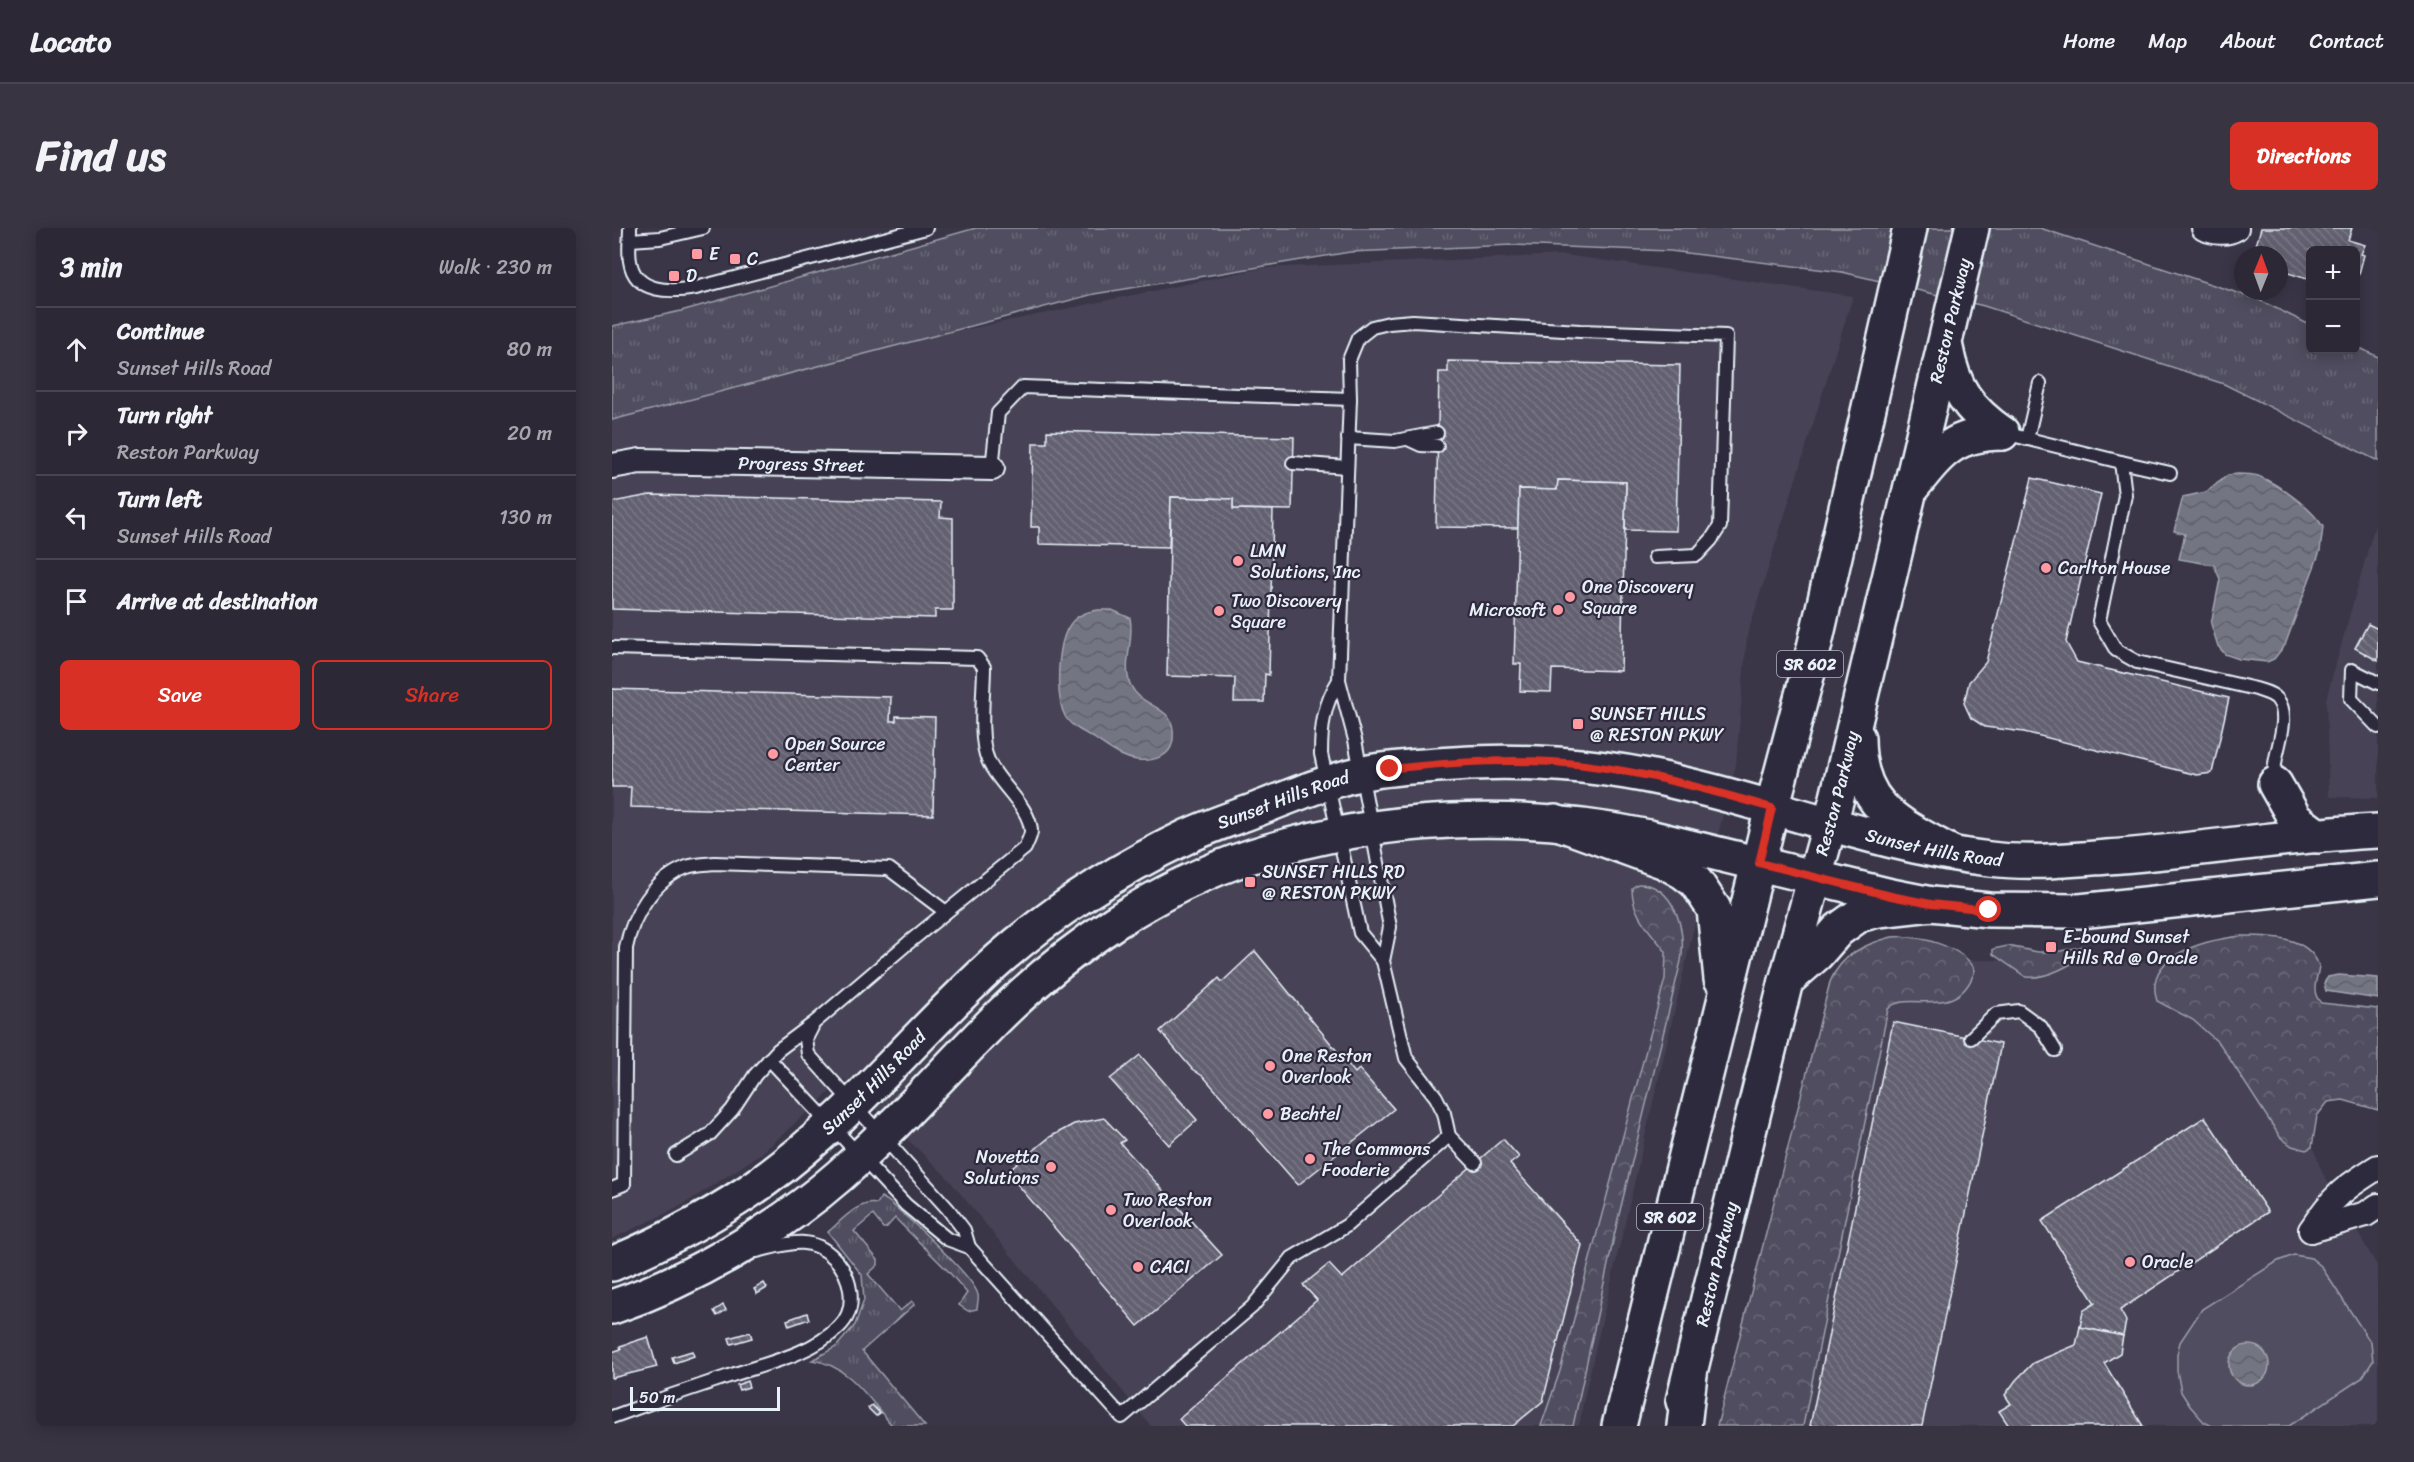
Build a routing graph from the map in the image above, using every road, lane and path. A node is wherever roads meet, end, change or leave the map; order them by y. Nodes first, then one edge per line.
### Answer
1 (703, 228) edge
2 (926, 228) edge
3 (1911, 228) edge
4 (1972, 228) edge
5 (2204, 228) edge
6 (2236, 228) edge
7 (630, 234) edge
8 (1947, 333) junction
9 (2040, 383) dead end
10 (1350, 399) junction
11 (2015, 436) junction
12 (1348, 438) junction
13 (1437, 440) dead end
14 (2121, 462) junction
15 (1293, 463) dead end
16 (612, 466) edge
17 (1347, 467) junction
18 (992, 468) joint
19 (2170, 473) dead end
20 (1910, 491) junction
21 (1655, 556) dead end
22 (612, 648) edge
23 (1339, 680) junction
24 (2378, 682) edge
25 (1858, 710) junction
26 (2378, 727) edge
27 (1361, 774) junction
28 (1326, 784) junction
29 (2275, 784) junction
30 (1772, 808) junction
31 (1556, 822) junction
32 (1830, 825) junction
33 (1372, 829) junction
34 (2378, 831) edge
35 (1337, 836) junction
36 (2318, 836) junction
37 (2246, 842) junction
38 (1952, 853) junction
39 (1759, 863) junction
40 (1814, 877) junction
41 (2378, 879) edge
42 (1931, 904) junction
43 (946, 912) junction
44 (1383, 961) junction
45 (1786, 981) junction
46 (1723, 1009) junction
47 (814, 1023) junction
48 (1971, 1038) dead end
49 (2055, 1050) dead end
50 (769, 1059) junction
51 (842, 1114) junction
52 (883, 1135) junction
53 (1449, 1136) junction
54 (676, 1155) dead end
55 (860, 1157) junction
56 (1474, 1163) dead end
57 (2378, 1167) edge
58 (612, 1189) edge
59 (2378, 1206) edge
60 (969, 1247) junction
61 (715, 1261) junction
62 (612, 1264) edge
63 (612, 1306) edge
64 (1690, 1374) junction
65 (612, 1417) edge
66 (1619, 1426) edge
67 (1677, 1426) edge
68 (1684, 1426) edge

1 - 7 lane
2 - 7 lane
3 - 30 main road, SR 602
4 - 8 main road, Reston Parkway / SR 602
5 - 6 street
8 - 11 main road
8 - 20 main road, Reston Parkway / SR 602
9 - 11 lane
10 - 12 lane
10 - 18 lane
10 - 21 lane
11 - 14 lane
11 - 20 main road
12 - 13 lane
12 - 17 lane
14 - 19 lane
14 - 29 lane
15 - 17 lane
16 - 18 street, Progress Street
17 - 23 lane
20 - 25 main road, Reston Parkway / SR 602
22 - 43 lane
23 - 27 lane
23 - 28 lane
24 - 26 lane
25 - 32 main road, Reston Parkway / SR 602
25 - 38 main road
27 - 28 main road, Sunset Hills Road
27 - 30 main road, Sunset Hills Road
27 - 33 lane
28 - 35 lane
28 - 51 main road, Sunset Hills Road
29 - 36 main road
29 - 37 main road
30 - 32 main road, Sunset Hills Road
30 - 39 main road, SR 602
31 - 33 main road
31 - 39 main road
31 - 46 main road
32 - 38 main road, Sunset Hills Road
32 - 40 main road, Reston Parkway / SR 602
33 - 35 main road
33 - 44 lane
34 - 36 main road, Sunset Hills Road
35 - 44 lane
35 - 52 main road
36 - 37 main road, Sunset Hills Road
37 - 38 main road, Sunset Hills Road
39 - 40 main road
39 - 46 main road, SR 602
40 - 42 main road
40 - 45 main road, Reston Parkway / SR 602
41 - 42 main road
42 - 45 main road
43 - 47 lane
43 - 58 lane
44 - 53 lane
45 - 64 main road, Reston Parkway / SR 602
46 - 66 main road, SR 602
47 - 50 lane
47 - 51 lane
48 - 49 lane
50 - 51 lane
50 - 54 lane
51 - 52 lane
51 - 55 lane
51 - 62 main road, Sunset Hills Road
52 - 55 main road
52 - 60 lane
53 - 56 lane
53 - 60 lane
55 - 60 lane
55 - 61 main road
57 - 59 street
61 - 63 main road
61 - 65 lane
64 - 67 main road, Reston Parkway / SR 602
64 - 68 main road

